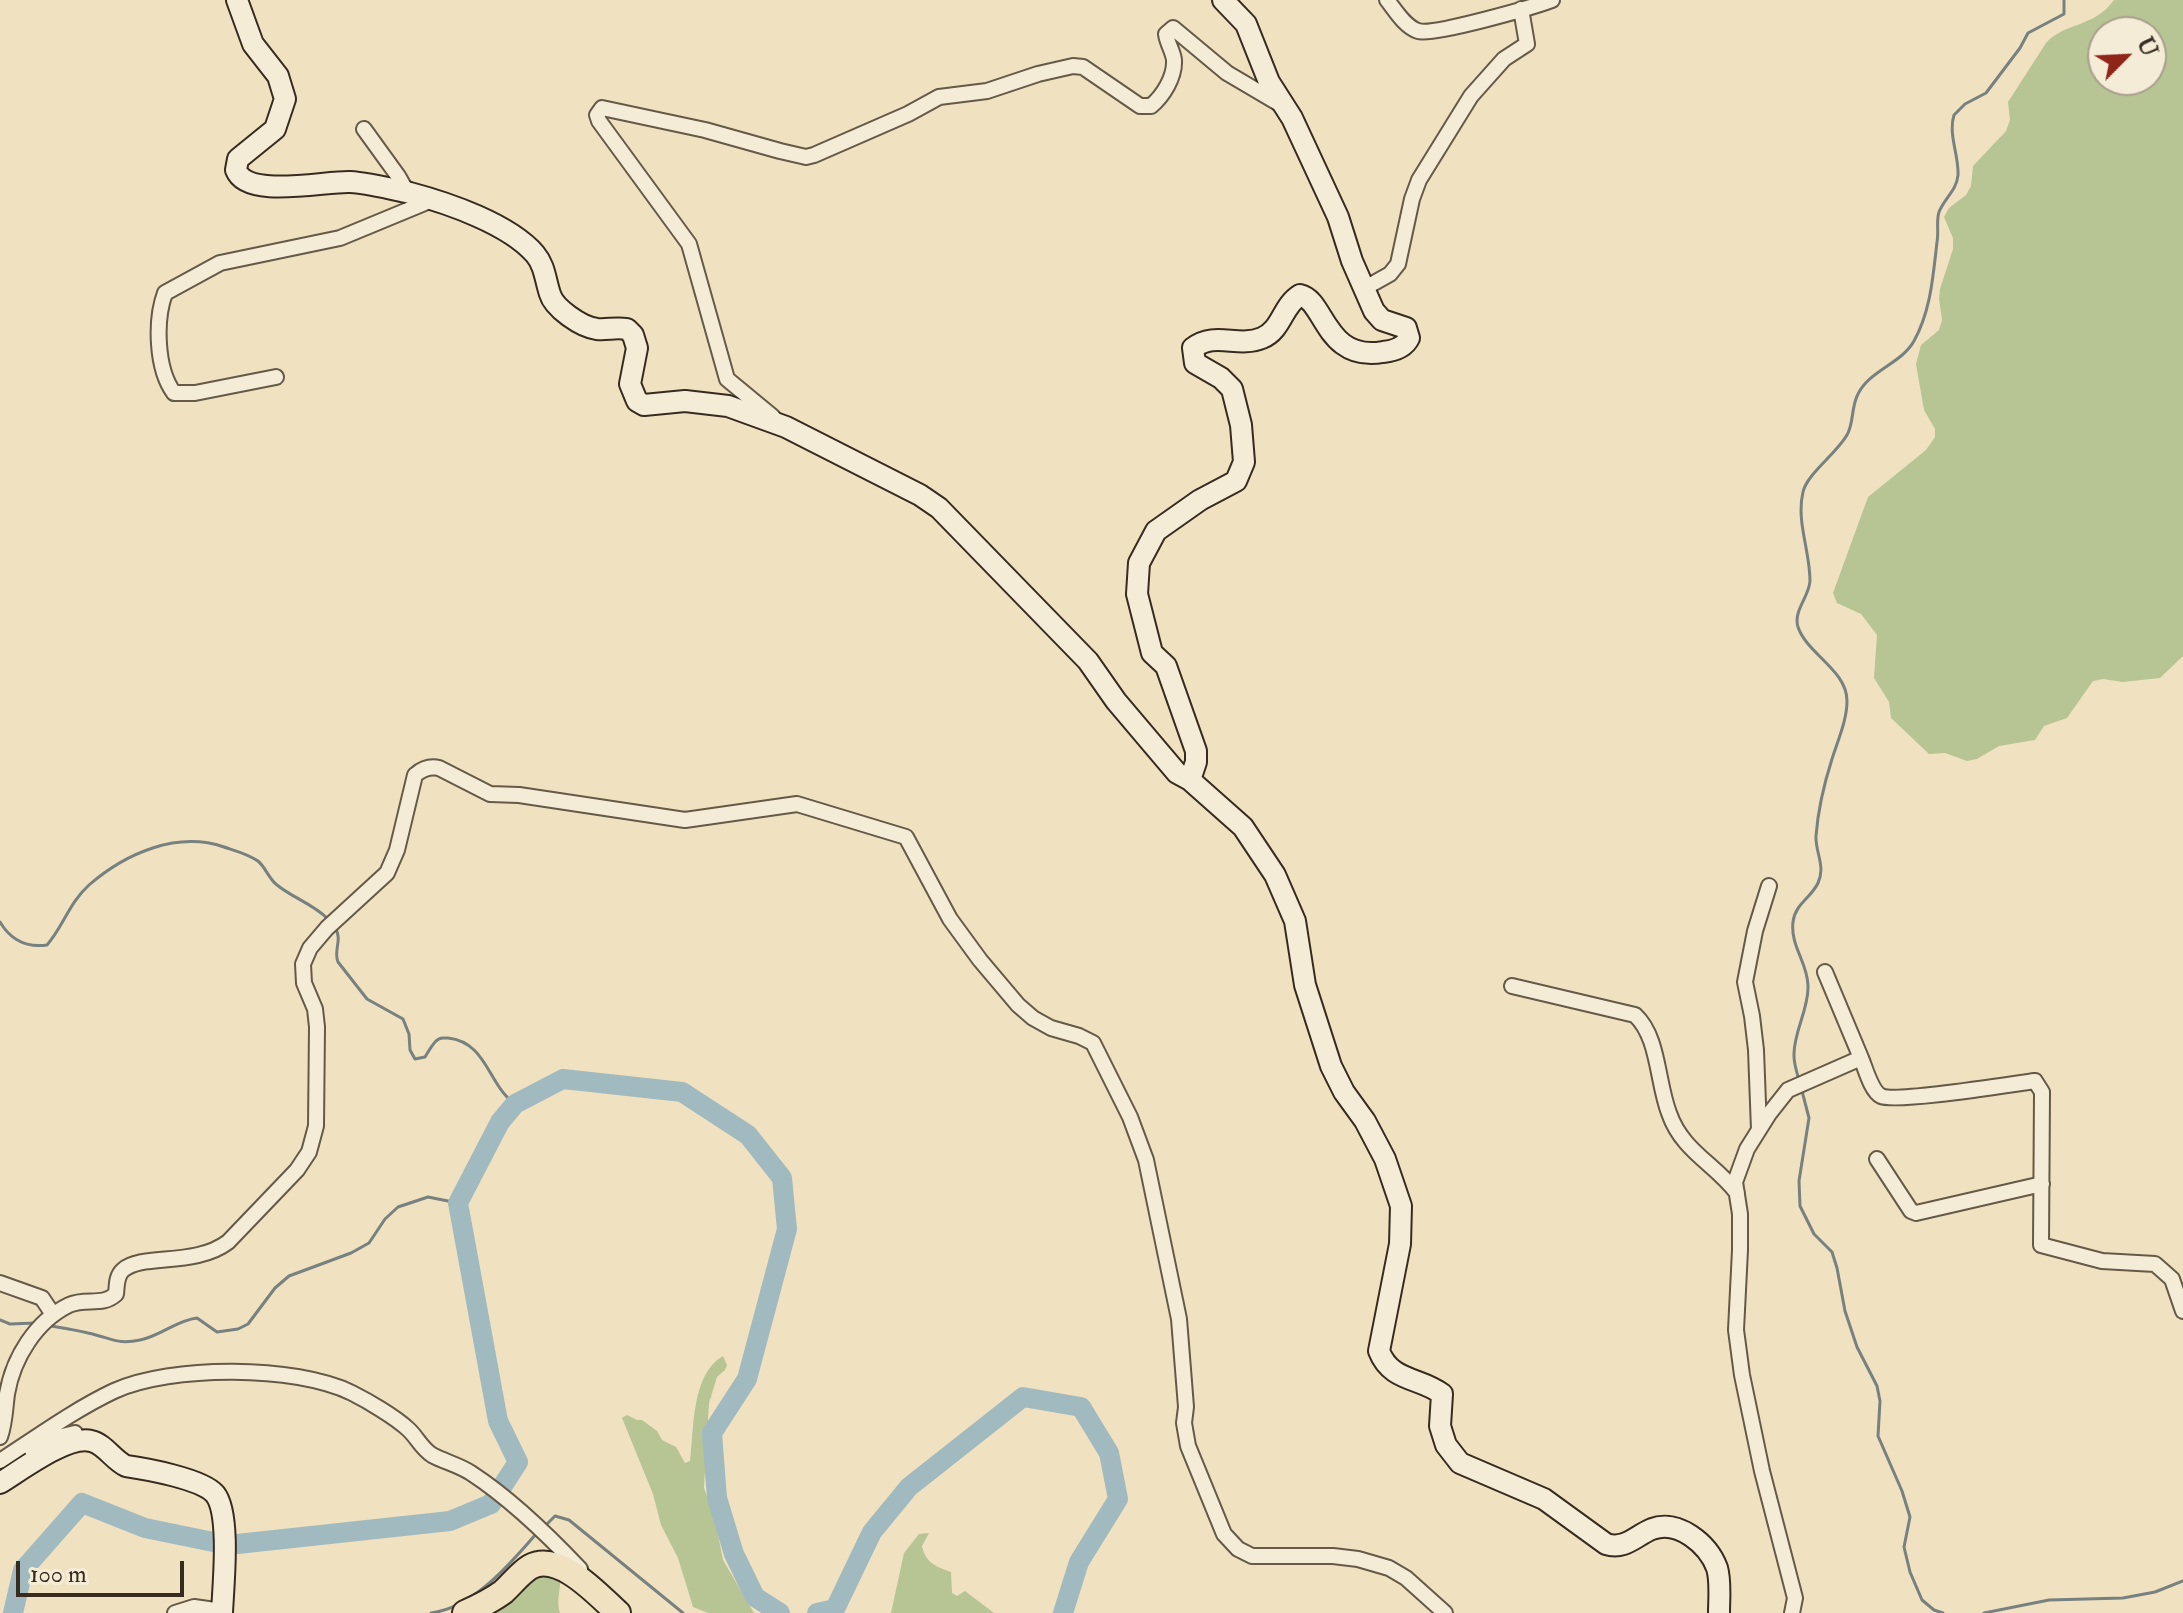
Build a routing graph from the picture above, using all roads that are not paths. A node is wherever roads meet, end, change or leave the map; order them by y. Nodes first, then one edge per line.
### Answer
1 (237, 0) edge
2 (1223, 0) edge
3 (1387, 0) edge
4 (1552, 0) edge
5 (1521, 9) junction
6 (1286, 107) junction
7 (364, 129) dead end
8 (407, 192) junction
9 (433, 199) junction
10 (1365, 288) junction
11 (276, 377) dead end
12 (786, 427) junction
13 (1190, 780) junction
14 (1769, 886) dead end
15 (1825, 972) dead end
16 (1512, 986) dead end
17 (1861, 1058) junction
18 (1759, 1130) junction
19 (1877, 1159) dead end
20 (2042, 1184) junction
21 (1737, 1193) junction
22 (2178, 1278) edge
23 (0, 1283) edge
24 (2183, 1311) edge
25 (52, 1313) junction
26 (0, 1437) edge
27 (84, 1440) junction
28 (0, 1462) edge
29 (0, 1483) edge
30 (577, 1578) junction
31 (222, 1612) edge
32 (175, 1613) edge
33 (465, 1613) edge
34 (618, 1613) edge
35 (1445, 1613) edge
36 (1719, 1613) edge
37 (1792, 1613) edge

1 - 8 street
2 - 6 street
3 - 5 street
4 - 5 street
5 - 10 street
6 - 10 street
6 - 12 street
7 - 8 street
8 - 9 street
9 - 11 street
9 - 12 street
10 - 13 street
12 - 13 street
13 - 36 street
14 - 18 street
15 - 17 street
16 - 21 street
17 - 18 street
17 - 20 street
18 - 21 street
19 - 20 street
20 - 22 street
21 - 37 street
22 - 24 street
23 - 25 street
25 - 26 street
25 - 35 street
27 - 28 street
27 - 29 street
27 - 31 street
28 - 30 street
30 - 33 highway
30 - 34 highway
31 - 32 street

